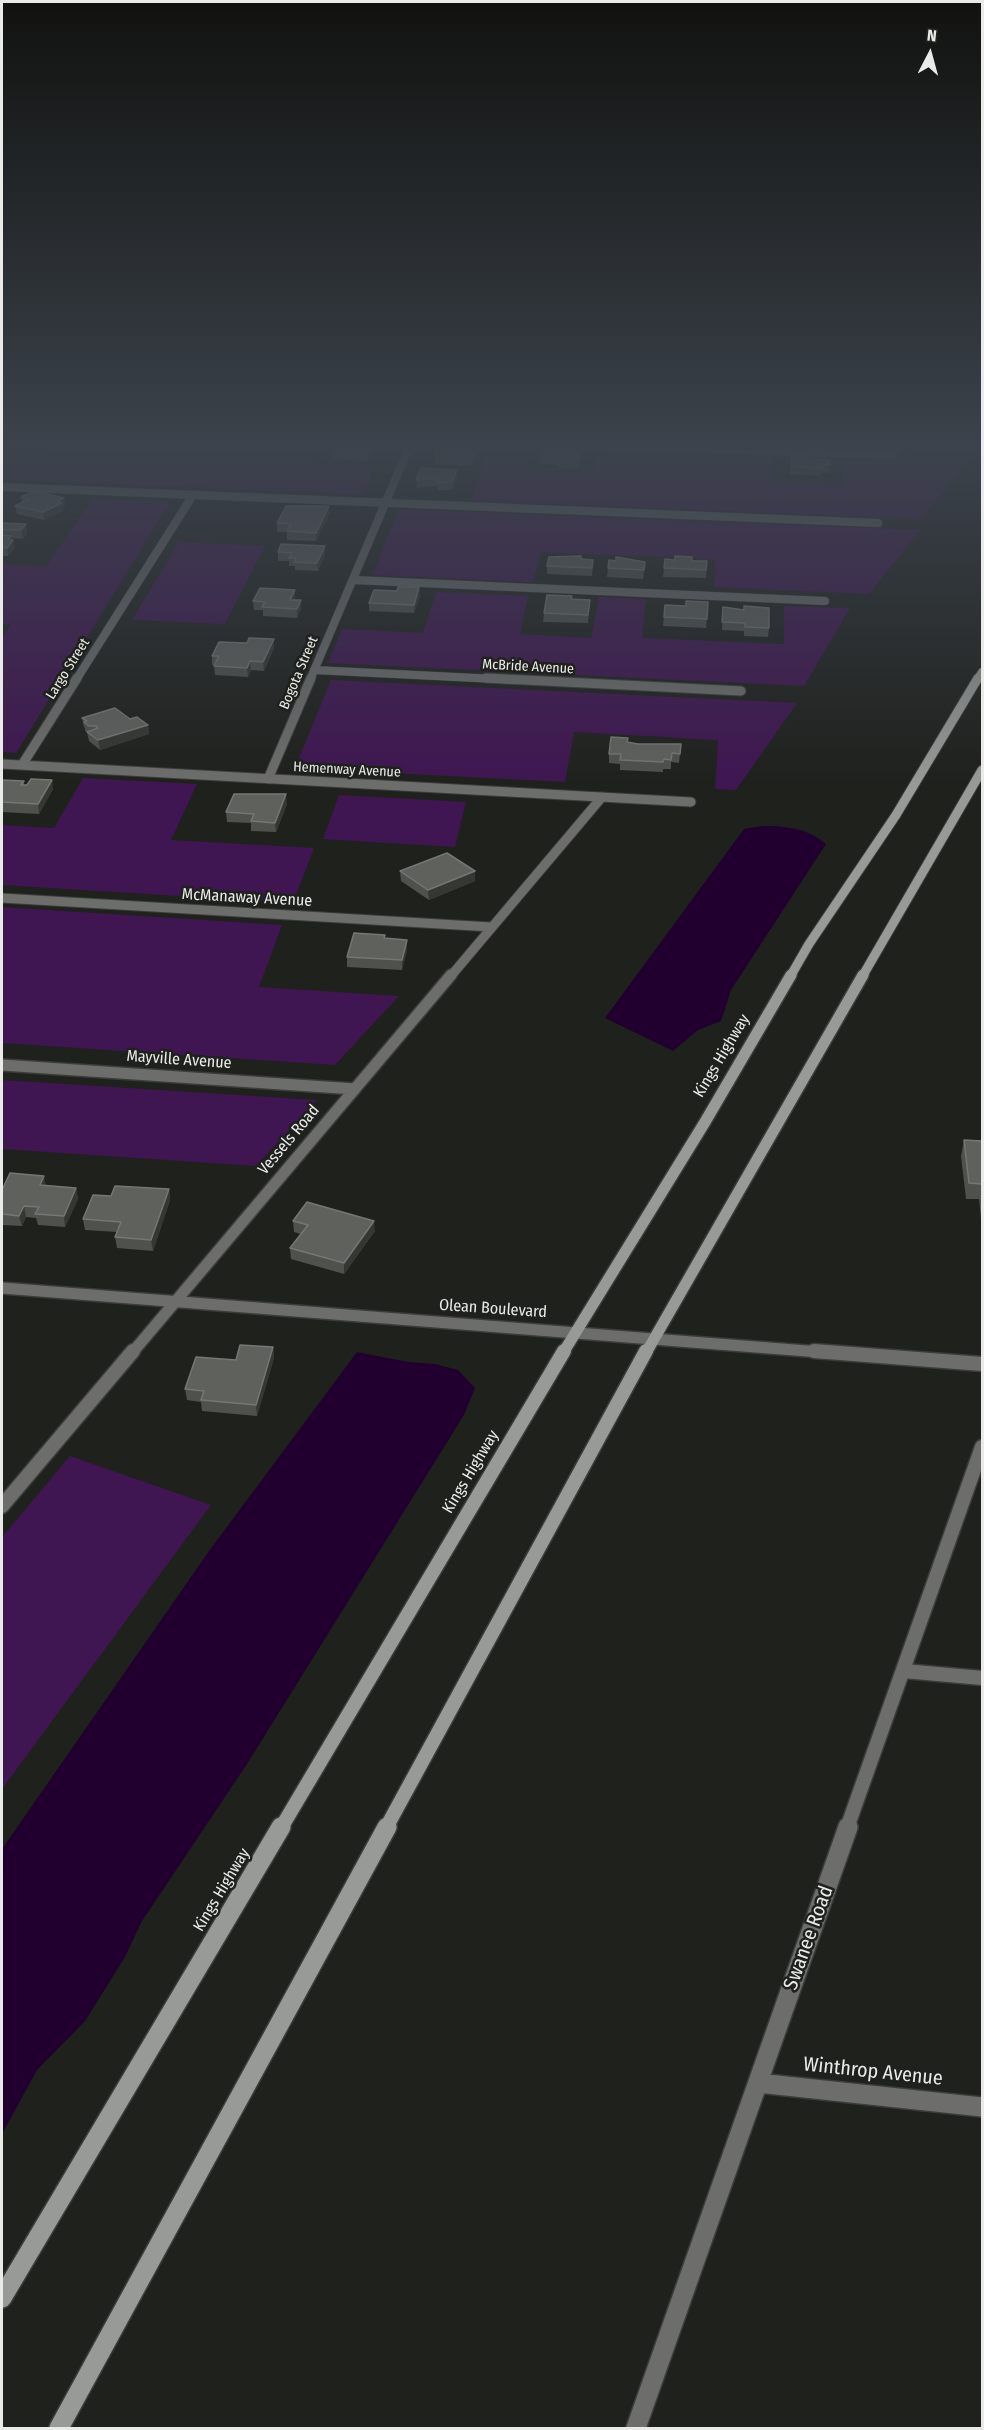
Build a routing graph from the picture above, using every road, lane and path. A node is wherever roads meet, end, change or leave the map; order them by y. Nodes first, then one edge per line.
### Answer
1 (154, 558) edge
2 (362, 558) edge
3 (353, 580) junction
4 (825, 601) dead end
5 (314, 670) junction
6 (982, 672) edge
7 (741, 691) dead end
8 (2, 764) edge
9 (22, 765) junction
10 (982, 770) edge
11 (268, 779) junction
12 (602, 797) junction
13 (691, 802) dead end
14 (2, 898) edge
15 (492, 927) junction
16 (2, 1065) edge
17 (355, 1089) junction
18 (2, 1288) edge
19 (175, 1301) junction
20 (575, 1332) junction
21 (653, 1339) junction
22 (982, 1364) edge
23 (982, 1447) edge
24 (2, 1506) edge
25 (904, 1671) junction
26 (982, 1678) edge
27 (758, 2082) junction
28 (982, 2107) edge
29 (2, 2298) edge
30 (59, 2428) edge
31 (636, 2428) edge

1 - 9 street, Largo Street
2 - 3 street, Bogota Street
3 - 4 street
3 - 5 street, Bogota Street
5 - 7 street, McBride Avenue
5 - 11 street, Bogota Street
6 - 20 main road, Kings Highway
8 - 9 street, Hemenway Avenue
9 - 11 street, Hemenway Avenue
10 - 21 main road
11 - 12 street, Hemenway Avenue
12 - 13 street, Hemenway Avenue
12 - 15 street, Vessels Road
14 - 15 street, McManaway Avenue
15 - 17 street, Vessels Road
16 - 17 street, Mayville Avenue
17 - 19 street, Vessels Road
18 - 19 street, Olean Boulevard
19 - 20 street, Olean Boulevard
19 - 24 street, Vessels Road
20 - 21 street, Olean Boulevard
20 - 29 main road, Kings Highway
21 - 22 street, Olean Boulevard
21 - 30 main road
23 - 25 street, Swanee Road
25 - 26 street
25 - 27 street, Swanee Road
27 - 28 street, Winthrop Avenue
27 - 31 street, Swanee Road

